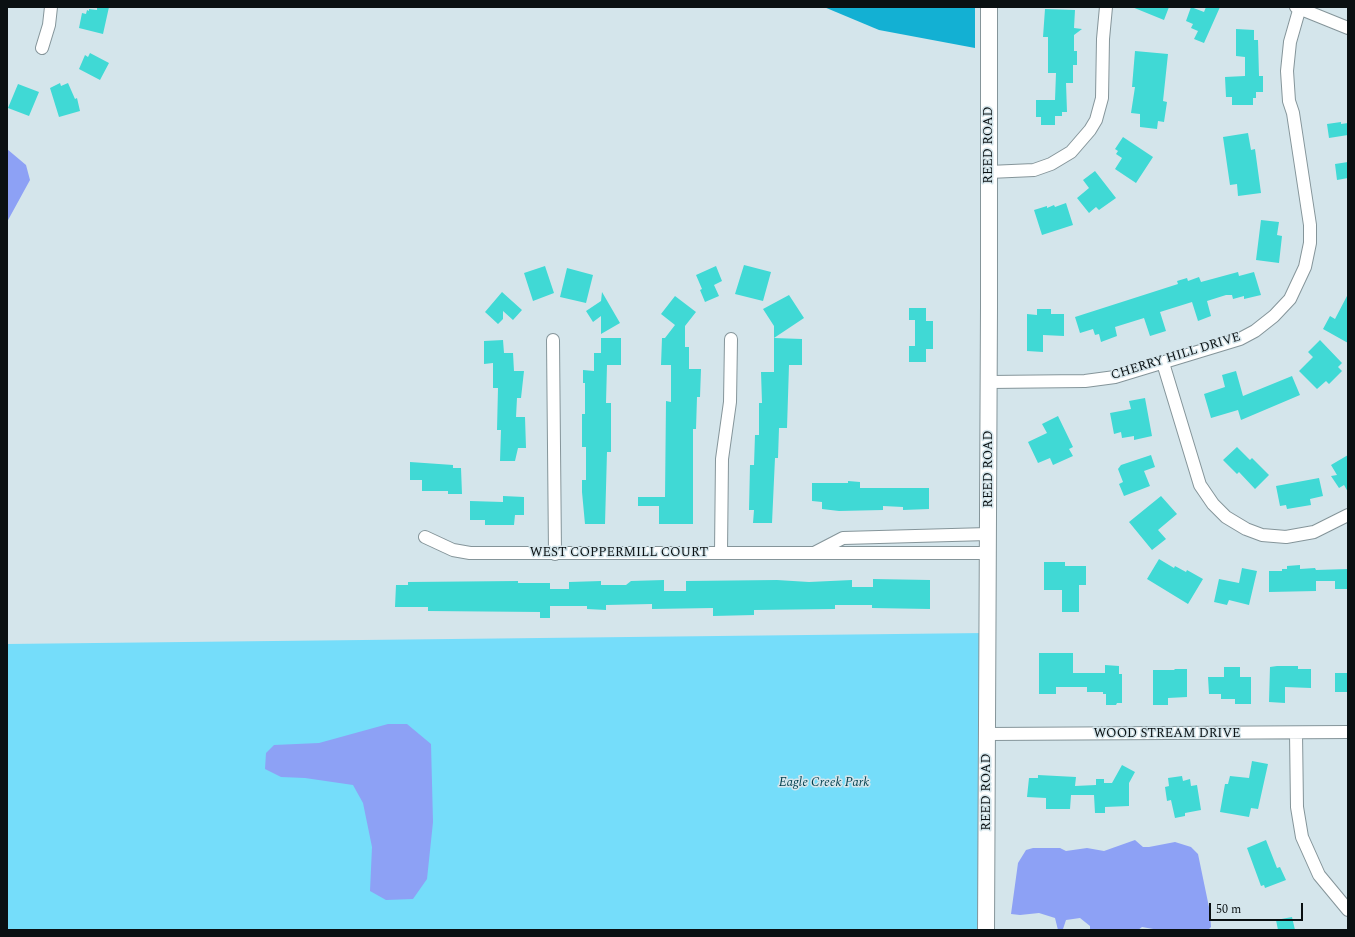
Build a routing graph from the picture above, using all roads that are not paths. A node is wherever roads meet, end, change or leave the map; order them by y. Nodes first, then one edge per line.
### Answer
1 (51, 7) edge
2 (989, 7) edge
3 (1106, 7) edge
4 (1299, 7) edge
5 (1348, 28) edge
6 (42, 48) dead end
7 (989, 172) junction
8 (731, 339) dead end
9 (554, 340) dead end
10 (1163, 363) junction
11 (989, 382) junction
12 (1348, 515) edge
13 (988, 534) junction
14 (425, 537) dead end
15 (721, 552) junction
16 (815, 553) junction
17 (988, 553) junction
18 (555, 554) junction
19 (1348, 732) edge
20 (1296, 733) junction
21 (987, 734) junction
22 (1348, 910) edge
23 (986, 930) edge

1 - 6 street
2 - 7 main road, REED ROAD
3 - 7 street
4 - 5 street
4 - 10 street, CHERRY HILL DRIVE
7 - 11 main road, REED ROAD
8 - 15 street
9 - 18 street
10 - 11 street, CHERRY HILL DRIVE
10 - 12 street
11 - 13 main road, REED ROAD
13 - 16 street, WEST COPPERMILL COURT
13 - 17 main road, REED ROAD
14 - 18 street, WEST COPPERMILL COURT
15 - 16 street, WEST COPPERMILL COURT
15 - 18 street, WEST COPPERMILL COURT
16 - 17 street, WEST COPPERMILL COURT
17 - 21 main road, REED ROAD
19 - 20 street, WOOD STREAM DRIVE
20 - 21 street, WOOD STREAM DRIVE
20 - 22 street
21 - 23 main road, REED ROAD

